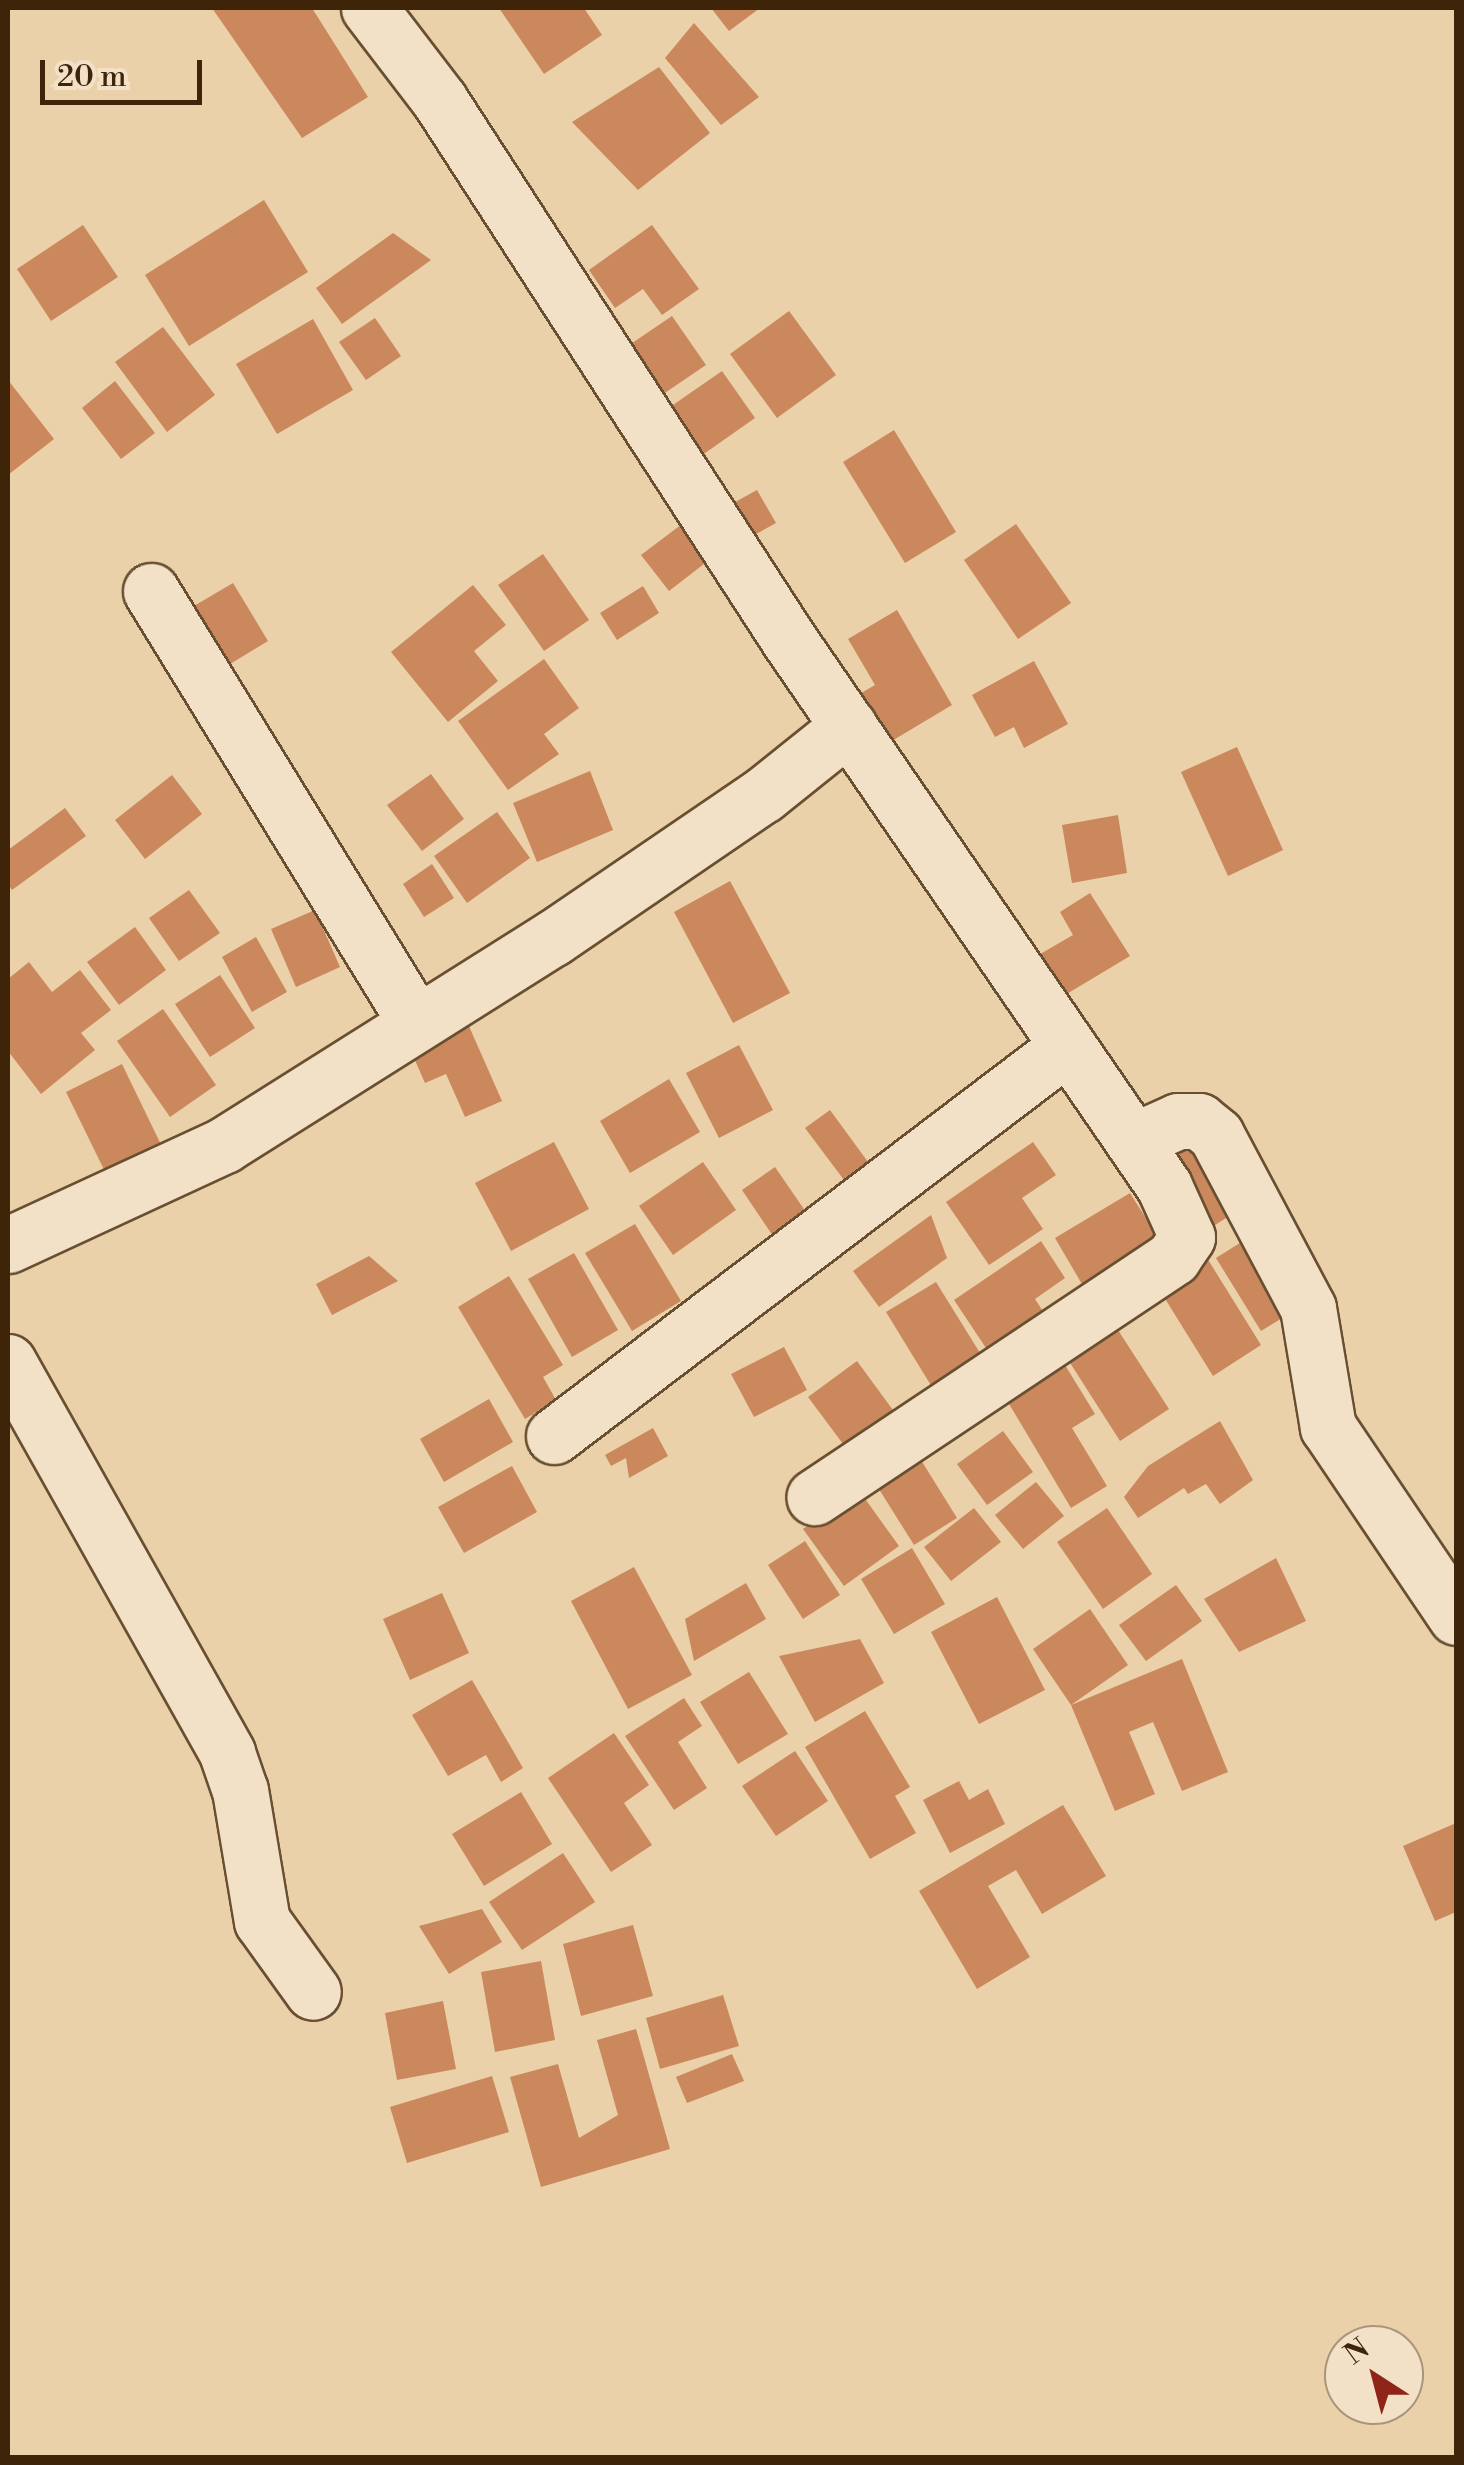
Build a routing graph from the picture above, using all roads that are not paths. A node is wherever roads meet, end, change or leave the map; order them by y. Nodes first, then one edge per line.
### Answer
1 (369, 8) edge
2 (151, 591) dead end
3 (849, 726) junction
4 (416, 1021) junction
5 (1068, 1046) junction
6 (1133, 1141) junction
7 (8, 1245) edge
8 (8, 1362) edge
9 (554, 1436) dead end
10 (814, 1498) dead end
11 (1456, 1617) edge
12 (313, 1992) dead end

1 - 3 street
2 - 4 street
3 - 4 street
3 - 5 street
4 - 7 street
5 - 6 street
5 - 9 street
6 - 10 street
6 - 11 street
8 - 12 street

